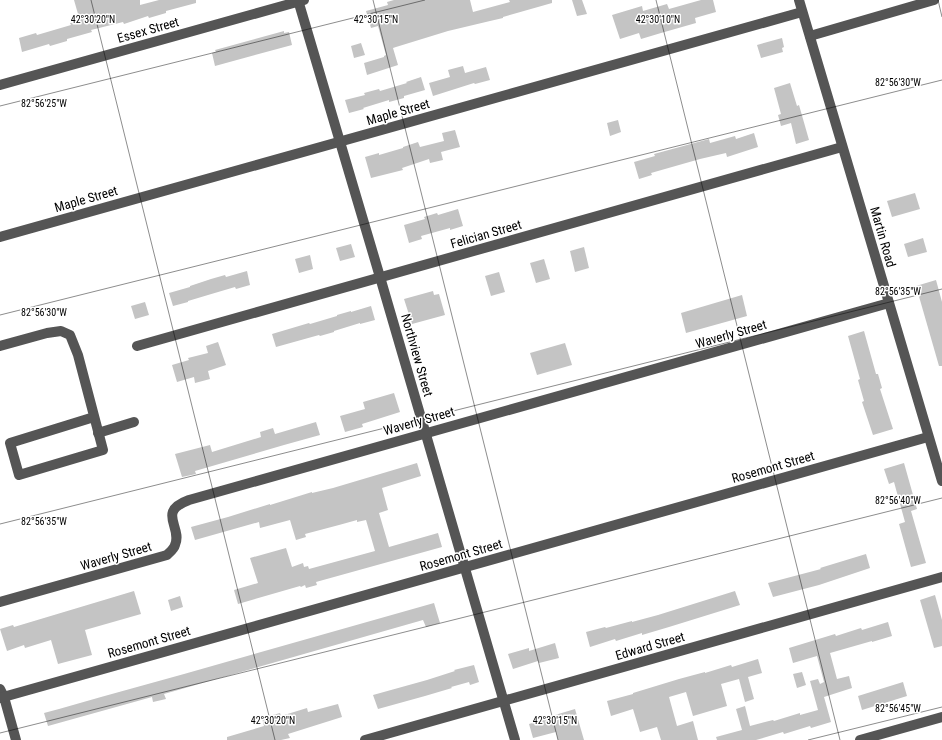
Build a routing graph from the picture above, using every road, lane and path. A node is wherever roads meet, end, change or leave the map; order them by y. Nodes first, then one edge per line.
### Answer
1 (799, 0) edge
2 (934, 0) edge
3 (300, 1) edge
4 (802, 12) junction
5 (810, 36) junction
6 (0, 85) edge
7 (340, 142) junction
8 (842, 147) junction
9 (0, 236) edge
10 (380, 277) junction
11 (888, 303) junction
12 (0, 346) edge
13 (137, 346) dead end
14 (94, 417) junction
15 (134, 422) dead end
16 (98, 433) junction
17 (426, 433) junction
18 (928, 437) junction
19 (942, 481) edge
20 (465, 567) junction
21 (942, 577) edge
22 (0, 602) edge
23 (1, 694) edge
24 (504, 701) junction
25 (942, 717) edge
26 (16, 740) edge
27 (365, 740) edge
28 (516, 740) edge
29 (860, 740) edge

1 - 4 street, Martin Road
2 - 5 street
3 - 6 street, Essex Street
3 - 7 street, Northview Street
4 - 5 street, Martin Road
4 - 7 street, Maple Street
5 - 8 street, Martin Road
7 - 9 street, Maple Street
7 - 10 street, Northview Street
8 - 10 street, Felician Street
8 - 11 street, Martin Road
10 - 13 street, Felician Street
10 - 17 street, Northview Street
11 - 17 street, Waverly Street
11 - 18 street, Martin Road
12 - 14 street
14 - 16 street
14 - 16 street
15 - 16 street
17 - 20 street, Northview Street
17 - 22 street, Waverly Street
18 - 19 street, Martin Road
18 - 20 street, Rosemont Street
20 - 23 street, Rosemont Street
20 - 24 street, Northview Street
21 - 24 street, Edward Street
23 - 26 street
24 - 27 street, Edward Street
24 - 28 street, Northview Street
25 - 29 street

